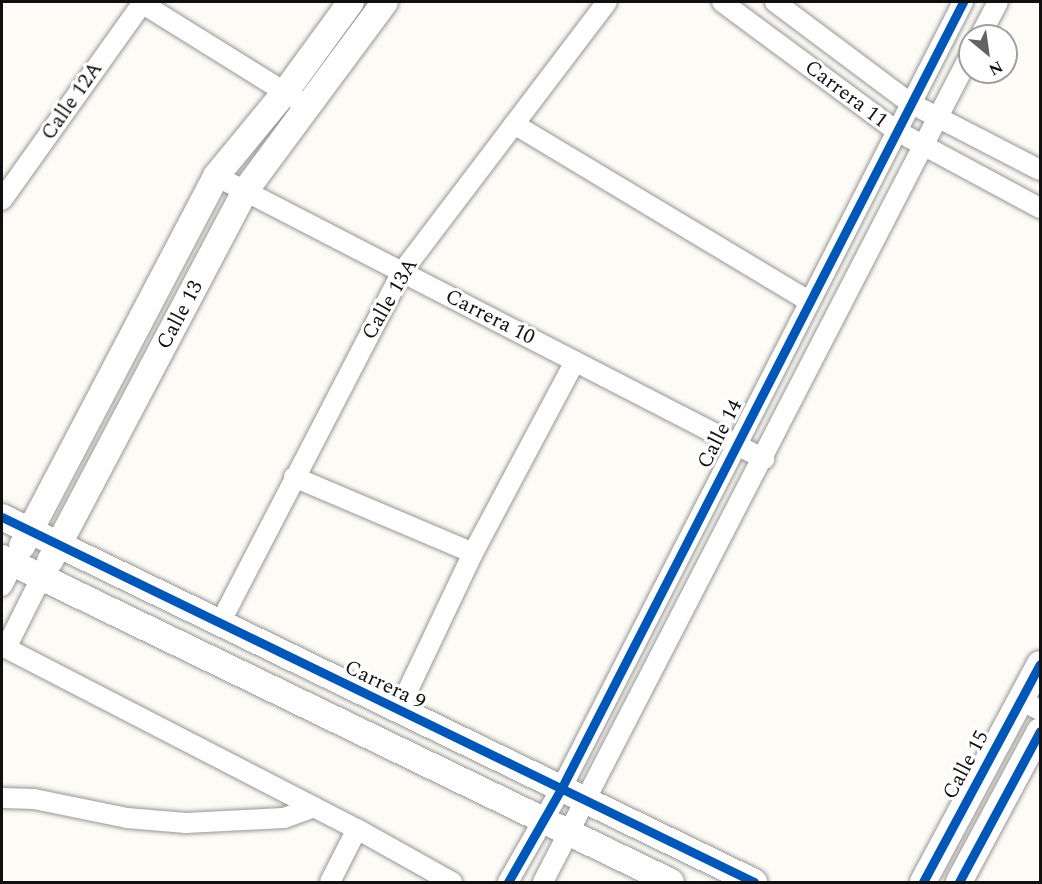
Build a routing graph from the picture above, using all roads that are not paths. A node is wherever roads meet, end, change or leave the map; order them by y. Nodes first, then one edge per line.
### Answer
1 (142, 2) edge
2 (351, 2) edge
3 (385, 2) edge
4 (607, 2) edge
5 (722, 2) edge
6 (775, 2) edge
7 (963, 2) edge
8 (998, 2) edge
9 (986, 24) edge
10 (958, 78) edge
11 (286, 91) junction
12 (910, 103) junction
13 (308, 108) junction
14 (937, 118) junction
15 (514, 124) junction
16 (895, 130) junction
17 (921, 147) junction
18 (1041, 171) edge
19 (216, 176) junction
20 (245, 191) junction
21 (2, 200) edge
22 (1041, 208) edge
23 (402, 272) junction
24 (807, 300) junction
25 (574, 361) junction
26 (735, 444) junction
27 (764, 459) junction
28 (294, 477) junction
29 (2, 518) edge
30 (29, 533) junction
31 (57, 546) junction
32 (473, 553) junction
33 (5, 569) edge
34 (42, 578) junction
35 (219, 625) junction
36 (4, 647) edge
37 (1039, 672) edge
38 (1031, 705) edge
39 (398, 711) junction
40 (1041, 731) edge
41 (561, 789) junction
42 (2, 798) edge
43 (586, 802) junction
44 (314, 807) junction
45 (543, 820) junction
46 (357, 829) junction
47 (568, 833) junction
48 (742, 880) edge
49 (330, 882) edge
50 (452, 882) edge
51 (508, 882) edge
52 (543, 882) edge
53 (671, 882) edge
54 (923, 882) edge
55 (958, 882) edge

1 - 11 street
1 - 21 street, Calle 12A
2 - 11 street, Calle 13
3 - 13 street, Calle 13
4 - 15 street, Calle 13A
5 - 16 street, Carrera 11
6 - 12 street, Carrera 11
7 - 12 street, Calle 14
8 - 9 street
10 - 14 street
11 - 13 street
11 - 19 street, Calle 13
12 - 14 street, Carrera 11
12 - 16 street, Calle 14
13 - 20 street, Calle 13
14 - 17 street
14 - 18 street, Carrera 11
15 - 23 street, Calle 13A
15 - 24 street
16 - 17 street, Carrera 11
16 - 24 street, Calle 14
17 - 22 street, Carrera 11
17 - 27 street
19 - 20 street, Carrera 10
19 - 30 street, Calle 13
20 - 23 street, Carrera 10
20 - 31 street, Calle 13
23 - 25 street, Carrera 10
23 - 28 street, Calle 13A
24 - 26 street, Calle 14
25 - 26 street, Carrera 10
25 - 32 street
26 - 27 street, Carrera 10
26 - 41 street, Calle 14
27 - 43 street
28 - 32 street
28 - 35 street, Calle 13A
29 - 30 street, Carrera 9
30 - 31 street, Carrera 9
30 - 33 street, Calle 13
31 - 34 street, Calle 13
31 - 35 street, Carrera 9
32 - 39 street
33 - 34 street
34 - 36 street, Calle 13
34 - 45 street
35 - 39 street, Carrera 9
36 - 44 street
37 - 38 street, Calle 15
38 - 54 street, Calle 15
39 - 41 street, Carrera 9
40 - 55 street
41 - 43 street, Carrera 9
41 - 45 street, Calle 14
42 - 44 street
43 - 47 street
43 - 48 street, Carrera 9
44 - 46 street
45 - 47 street
45 - 51 street, Calle 14
46 - 49 street
46 - 50 street
47 - 52 street
47 - 53 street

